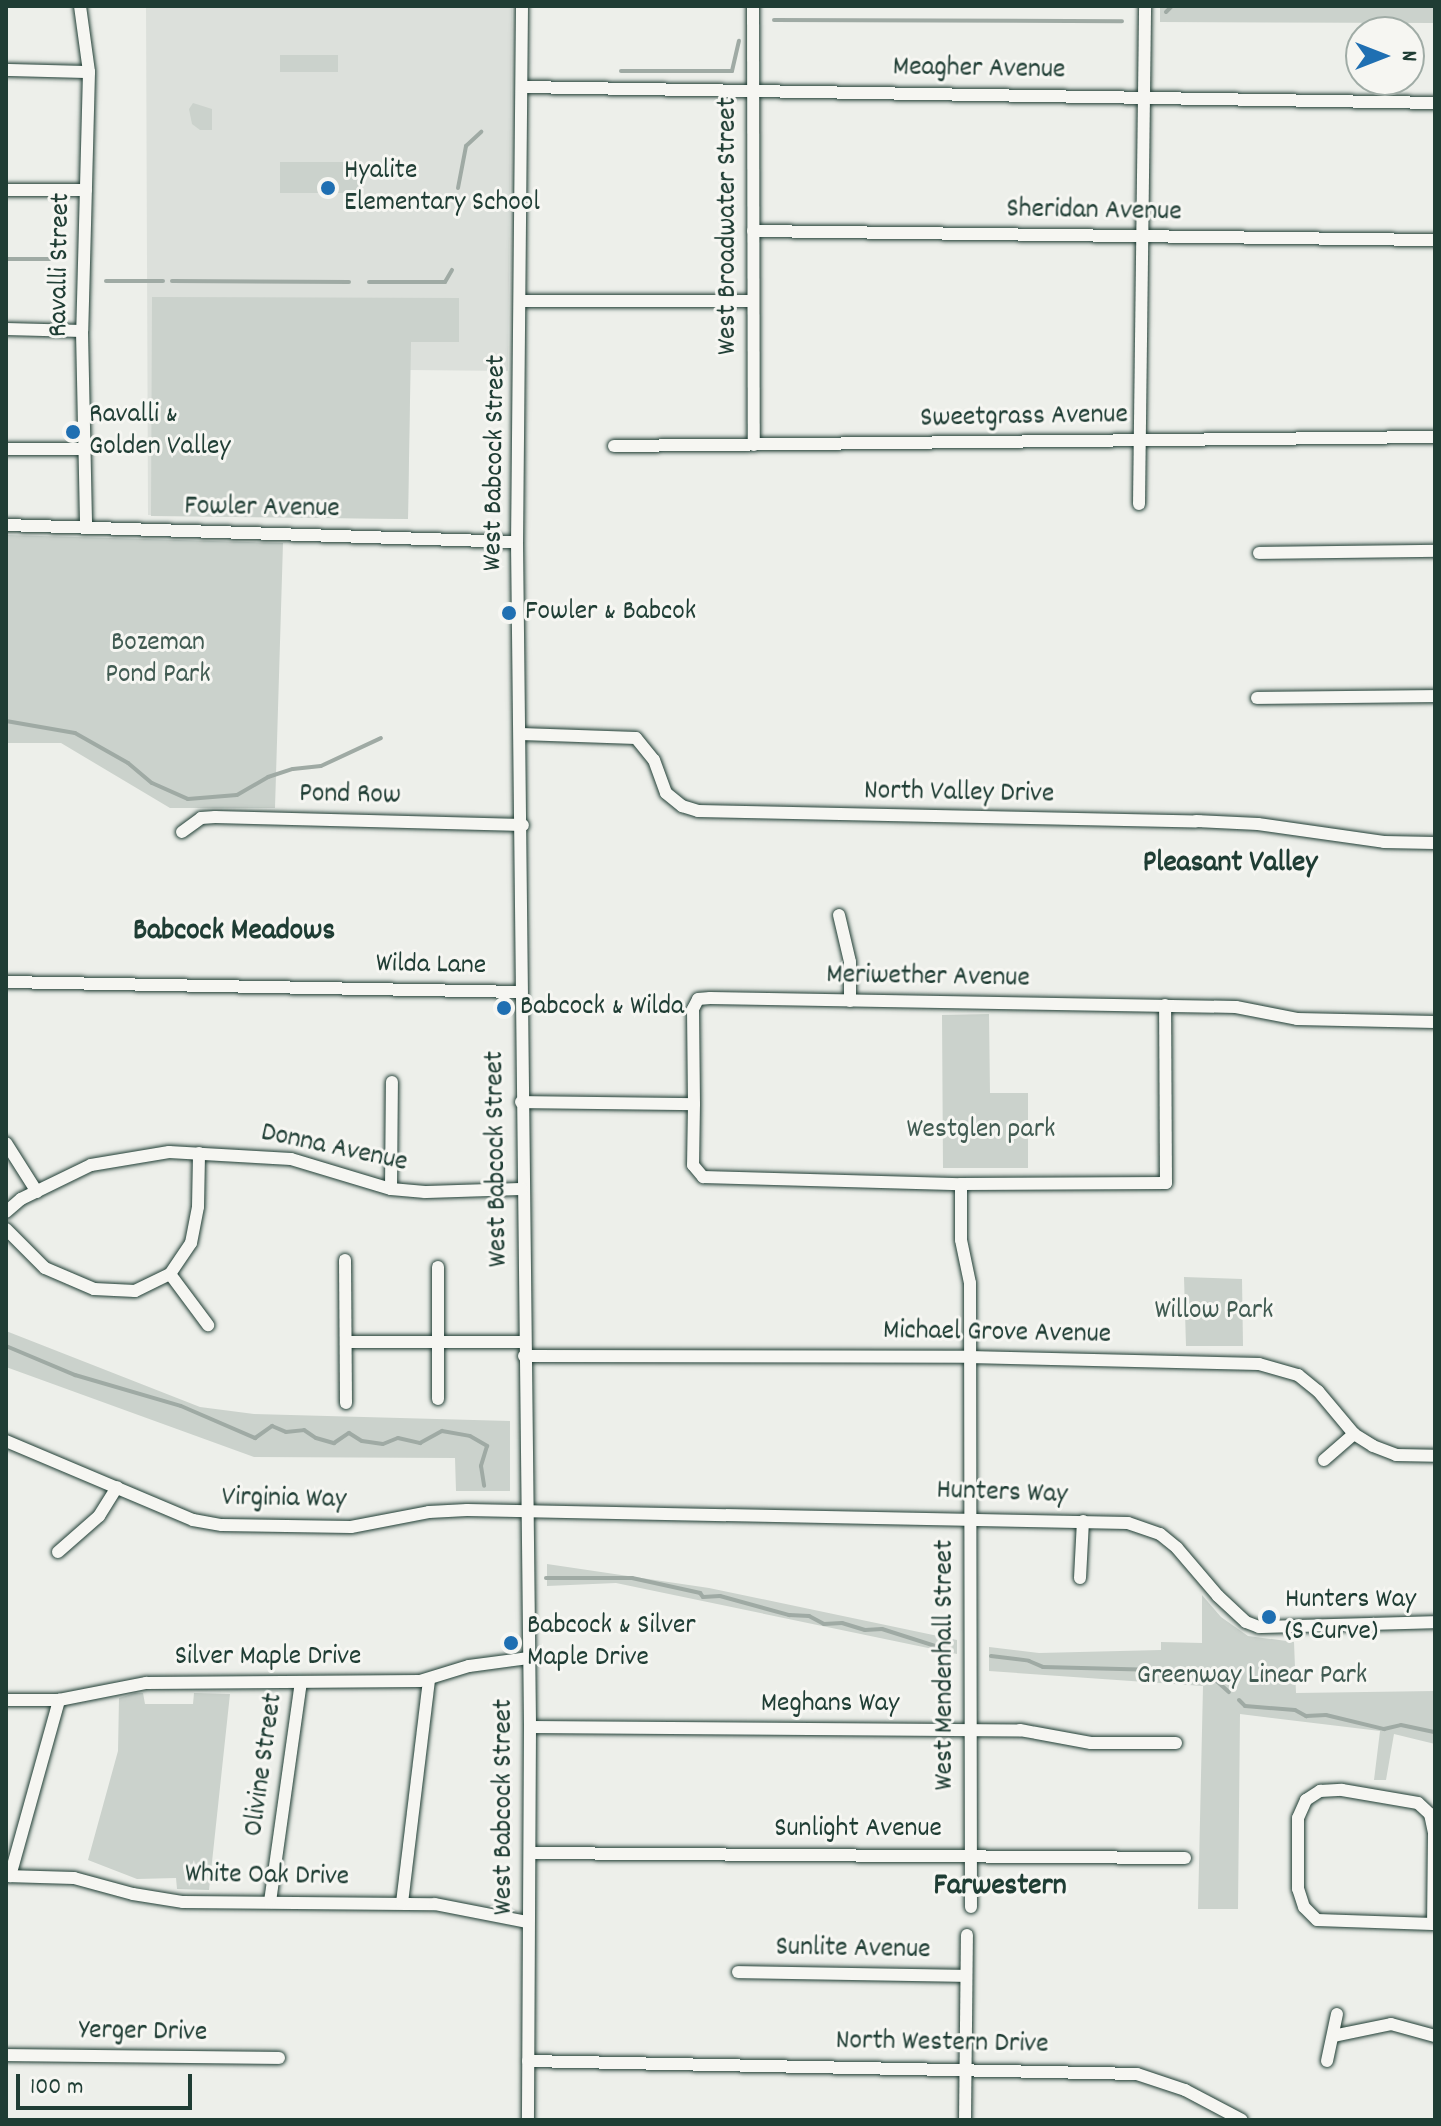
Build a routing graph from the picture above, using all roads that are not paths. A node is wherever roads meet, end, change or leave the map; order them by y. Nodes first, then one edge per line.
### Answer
1 (80, 6) edge
2 (522, 6) edge
3 (753, 6) edge
4 (1145, 6) edge
5 (6, 70) edge
6 (89, 72) junction
7 (522, 87) junction
8 (753, 91) junction
9 (1144, 97) junction
10 (1435, 103) edge
11 (6, 190) edge
12 (86, 190) junction
13 (753, 231) junction
14 (1140, 236) junction
15 (1435, 240) edge
16 (522, 301) junction
17 (752, 301) junction
18 (6, 329) edge
19 (82, 331) junction
20 (1435, 437) edge
21 (1138, 440) junction
22 (754, 445) junction
23 (614, 446) dead end
24 (6, 449) edge
25 (86, 449) junction
26 (1139, 504) dead end
27 (6, 525) edge
28 (86, 527) junction
29 (517, 542) junction
30 (1435, 551) edge
31 (1259, 553) dead end
32 (1435, 696) edge
33 (1257, 698) dead end
34 (521, 734) junction
35 (523, 825) junction
36 (182, 832) dead end
37 (1435, 843) edge
38 (839, 915) dead end
39 (6, 982) edge
40 (520, 992) junction
41 (850, 1001) junction
42 (1165, 1005) junction
43 (1435, 1022) edge
44 (392, 1082) dead end
45 (521, 1102) junction
46 (694, 1104) junction
47 (6, 1143) edge
48 (199, 1153) junction
49 (961, 1184) junction
50 (391, 1189) junction
51 (522, 1189) junction
52 (37, 1192) junction
53 (6, 1212) edge
54 (6, 1229) edge
55 (345, 1260) dead end
56 (438, 1267) dead end
57 (170, 1274) junction
58 (208, 1325) dead end
59 (346, 1342) junction
60 (438, 1342) junction
61 (524, 1342) junction
62 (524, 1356) junction
63 (969, 1357) junction
64 (438, 1399) dead end
65 (346, 1403) dead end
66 (1354, 1434) junction
67 (6, 1441) edge
68 (1435, 1456) edge
69 (1324, 1460) dead end
70 (117, 1487) junction
71 (527, 1510) junction
72 (970, 1517) junction
73 (1083, 1521) junction
74 (58, 1552) dead end
75 (1080, 1578) dead end
76 (1435, 1622) edge
77 (528, 1658) junction
78 (429, 1680) junction
79 (301, 1682) junction
80 (6, 1700) edge
81 (59, 1700) junction
82 (530, 1727) junction
83 (970, 1729) junction
84 (1176, 1743) dead end
85 (530, 1853) junction
86 (971, 1854) junction
87 (1185, 1858) dead end
88 (8, 1876) edge
89 (270, 1902) junction
90 (402, 1903) junction
91 (971, 1907) dead end
92 (528, 1922) junction
93 (1434, 1924) edge
94 (967, 1935) dead end
95 (738, 1972) dead end
96 (966, 1976) junction
97 (1337, 2014) dead end
98 (1333, 2036) junction
99 (1435, 2036) edge
100 (6, 2055) edge
101 (279, 2058) dead end
102 (528, 2061) junction
103 (1327, 2061) dead end
104 (966, 2068) junction
105 (528, 2120) edge
106 (965, 2120) edge
107 (1242, 2120) edge

1 - 6 street, Ravalli Street
2 - 7 street, West Babcock Street
3 - 8 street, West Broadwater Street
4 - 9 street
5 - 6 street
6 - 12 street, Ravalli Street
7 - 8 street, Meagher Avenue
7 - 16 street, West Babcock Street
8 - 9 street, Meagher Avenue
8 - 13 street, West Broadwater Street
9 - 10 street, Meagher Avenue
9 - 14 street
11 - 12 street
12 - 19 street, Ravalli Street
13 - 14 street, Sheridan Avenue
13 - 17 street, West Broadwater Street
14 - 15 street, Sheridan Avenue
14 - 21 street
16 - 17 street
16 - 29 street, West Babcock Street
17 - 22 street, West Broadwater Street
18 - 19 street
19 - 25 street, Ravalli Street
20 - 21 street, Sweetgrass Avenue
21 - 22 street, Sweetgrass Avenue
21 - 26 street
22 - 23 street, Sweetgrass Avenue
24 - 25 street
25 - 28 street, Ravalli Street
27 - 28 street, Fowler Avenue
28 - 29 street, Fowler Avenue
29 - 34 street, West Babcock Street
30 - 31 street
32 - 33 street
34 - 35 street, West Babcock Street
34 - 37 street, North Valley Drive
35 - 36 street, Pond Row
35 - 40 street, West Babcock Street
38 - 41 street
39 - 40 street, Wilda Lane
40 - 45 street, West Babcock Street
41 - 42 street, Meriwether Avenue
41 - 46 street, Meriwether Avenue
42 - 43 street, Meriwether Avenue
42 - 49 street
44 - 50 street
45 - 46 street
45 - 51 street, West Babcock Street
46 - 49 street
47 - 52 street
48 - 50 street, Donna Avenue
48 - 52 street, Donna Avenue
48 - 57 street
49 - 63 street, West Mendenhall Street
50 - 51 street, Donna Avenue
51 - 61 street, West Babcock Street
52 - 53 street, Donna Avenue
54 - 57 street
55 - 59 street
56 - 60 street
57 - 58 street
59 - 60 street
59 - 65 street
60 - 61 street
60 - 64 street
61 - 62 street, West Babcock Street
62 - 63 street, Michael Grove Avenue
62 - 71 street, West Babcock Street
63 - 66 street, Michael Grove Avenue
63 - 72 street, West Mendenhall Street
66 - 68 street, Michael Grove Avenue
66 - 69 street
67 - 70 street, Virginia Way
70 - 71 street, Virginia Way
70 - 74 street
71 - 72 street, Hunters Way
71 - 77 street, West Babcock Street
72 - 73 street, Hunters Way
72 - 83 street, West Mendenhall Street
73 - 75 street
73 - 76 street, Hunters Way
77 - 78 street, Silver Maple Drive
77 - 82 street, West Babcock Street
78 - 79 street, Silver Maple Drive
78 - 90 street
79 - 81 street, Silver Maple Drive
79 - 89 street, Olivine Street
80 - 81 street, Silver Maple Drive
81 - 88 street
82 - 83 street, Meghans Way
82 - 85 street, West Babcock Street
83 - 84 street, Meghans Way
83 - 86 street, West Mendenhall Street
85 - 86 street, Sunlight Avenue
85 - 92 street, West Babcock Street
86 - 87 street, Sunlight Avenue
86 - 91 street, West Mendenhall Street
88 - 89 street, White Oak Drive
89 - 90 street, White Oak Drive
90 - 92 street, White Oak Drive
92 - 102 street, West Babcock Street
93 - 93 street
94 - 96 street
95 - 96 street, Sunlite Avenue
96 - 104 street
97 - 98 street
98 - 99 street
98 - 103 street
100 - 101 street, Yerger Drive
102 - 104 street, North Western Drive
102 - 105 street, West Babcock Street
104 - 106 street
104 - 107 street, North Western Drive

